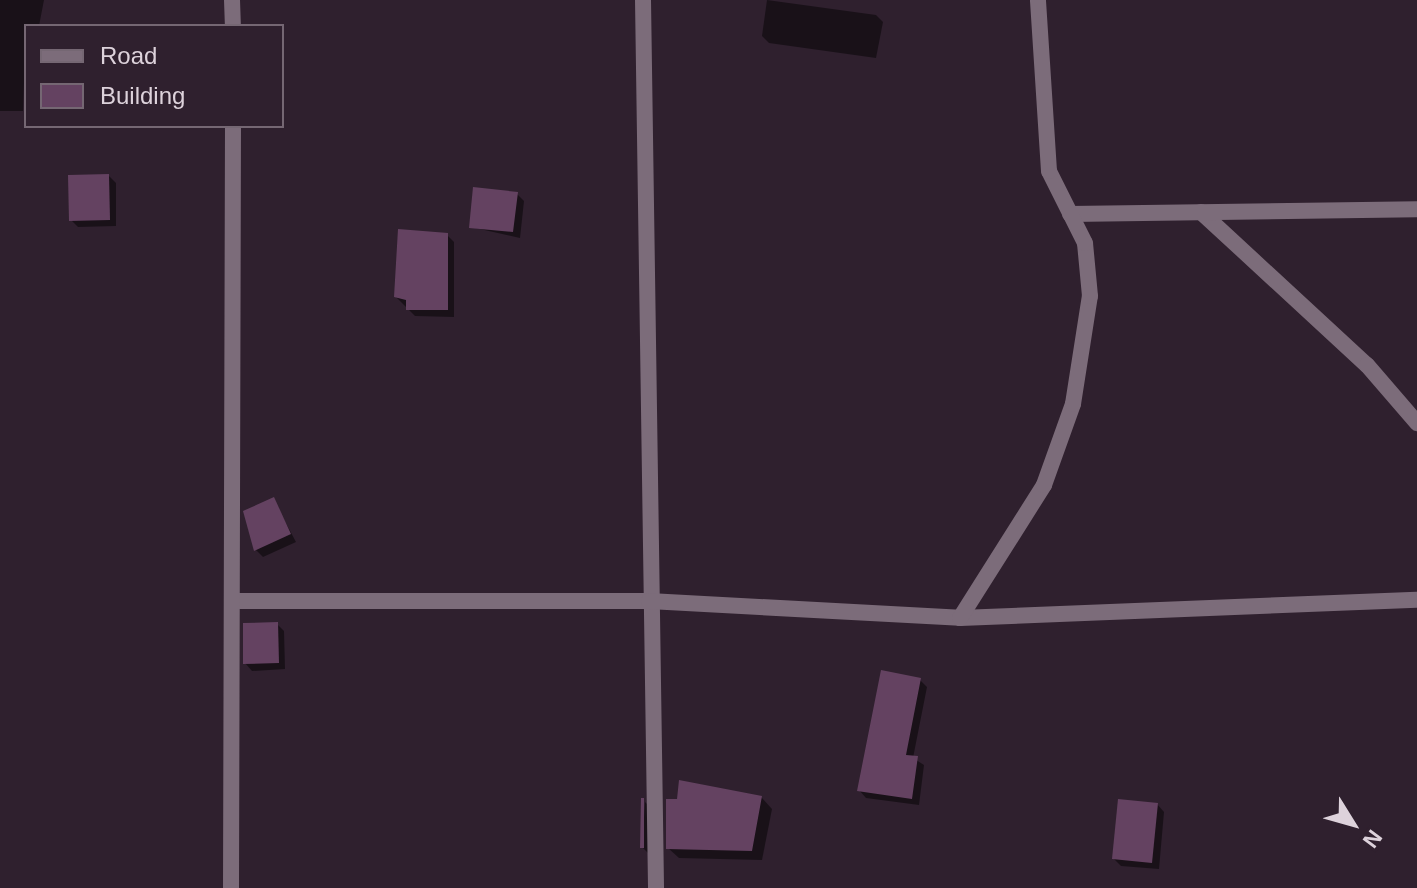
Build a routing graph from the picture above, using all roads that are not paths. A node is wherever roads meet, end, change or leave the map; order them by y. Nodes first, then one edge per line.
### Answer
1 (232, 0) edge
2 (643, 0) edge
3 (1038, 0) edge
4 (233, 24) edge
5 (233, 128) edge
6 (1417, 209) edge
7 (1201, 212) junction
8 (1070, 214) junction
9 (1417, 423) edge
10 (1417, 600) edge
11 (234, 601) junction
12 (649, 601) junction
13 (960, 618) junction
14 (231, 888) edge
15 (656, 888) edge

1 - 4 street
2 - 12 street
3 - 8 street
5 - 11 street
6 - 7 street
7 - 8 street
7 - 9 street
8 - 13 street
10 - 13 street
11 - 12 street
11 - 14 street
12 - 13 street
12 - 15 street

